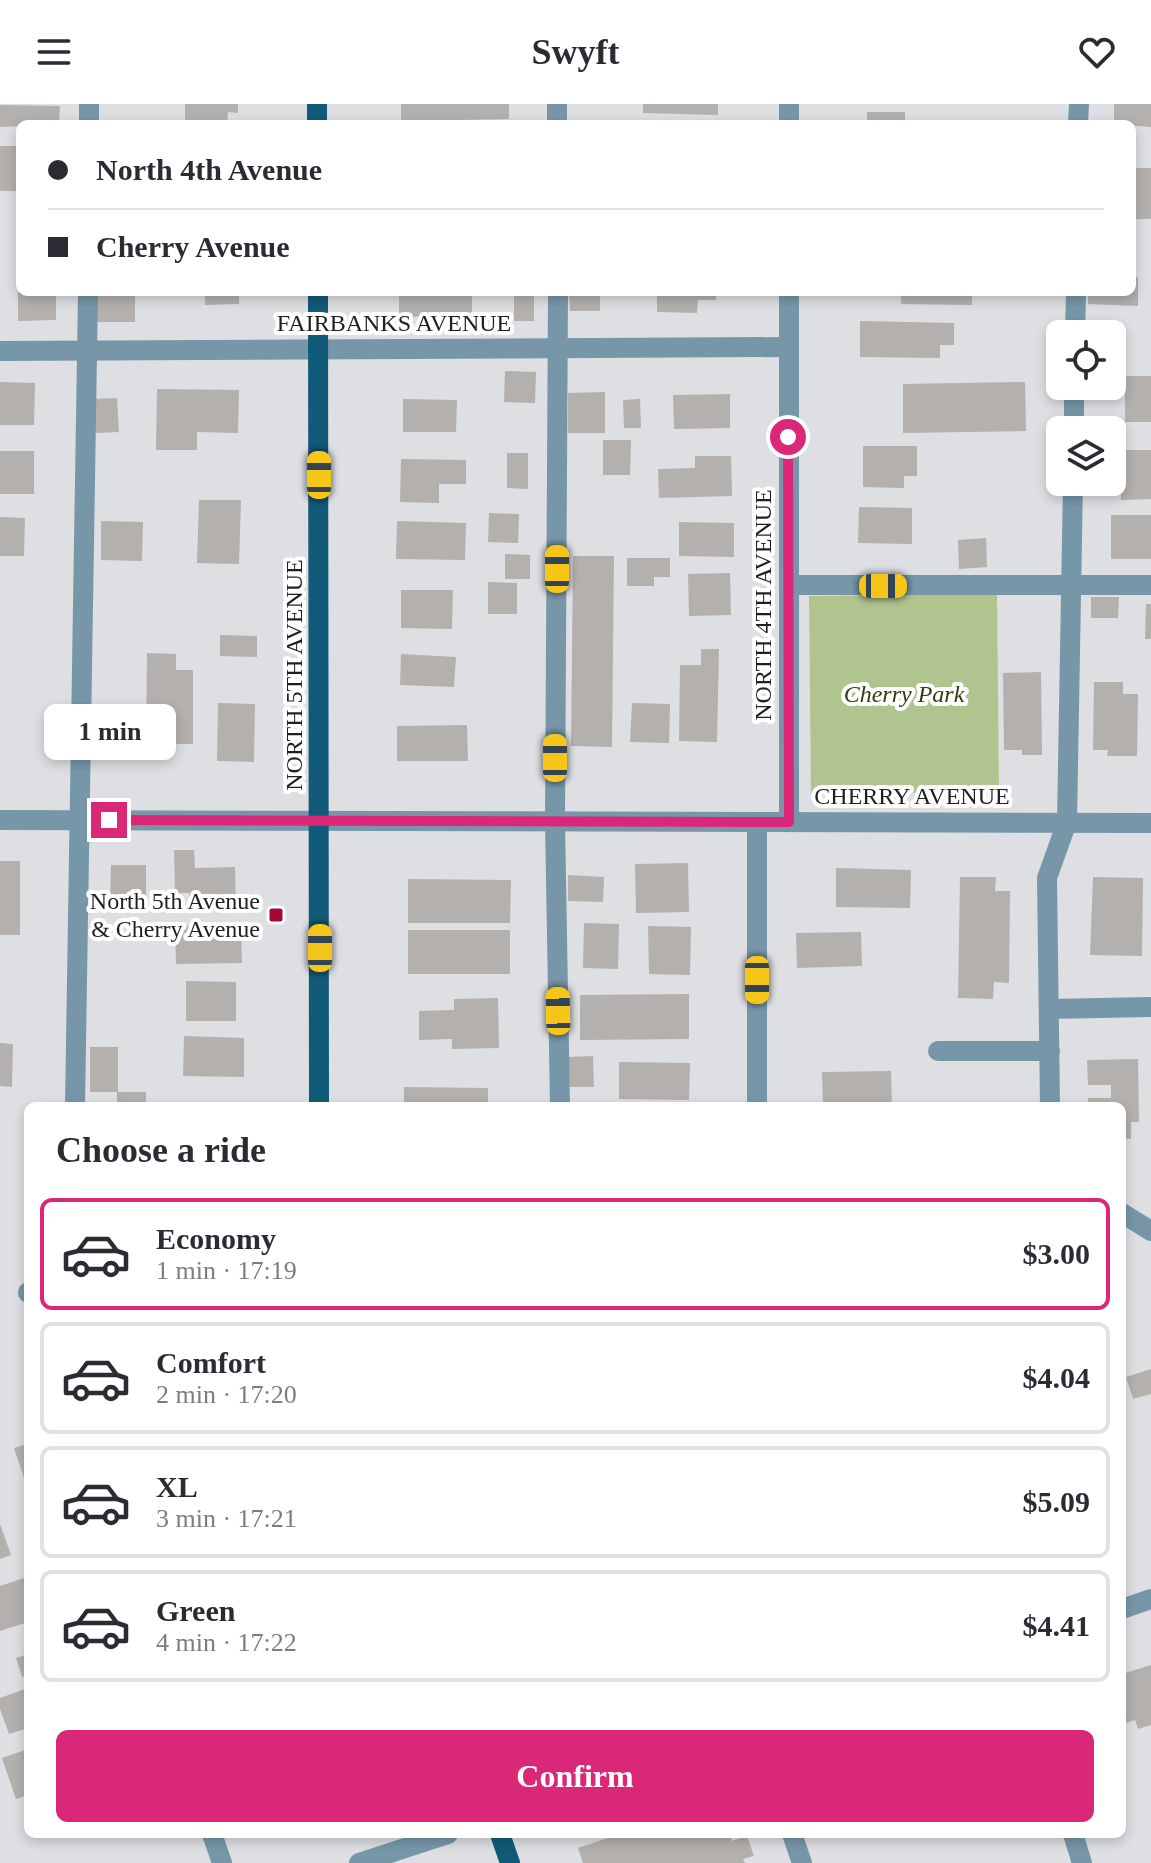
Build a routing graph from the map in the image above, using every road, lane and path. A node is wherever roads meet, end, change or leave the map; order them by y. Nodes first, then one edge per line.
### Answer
1 (88, 296) edge
2 (318, 296) edge
3 (558, 296) edge
4 (789, 296) edge
5 (1076, 296) edge
6 (1075, 320) edge
7 (788, 347) junction
8 (559, 348) junction
9 (318, 349) junction
10 (88, 350) junction
11 (0, 351) edge
12 (1073, 496) edge
13 (789, 585) junction
14 (1151, 585) edge
15 (1071, 586) junction
16 (0, 820) edge
17 (78, 820) junction
18 (320, 821) junction
19 (555, 821) junction
20 (757, 822) junction
21 (789, 822) junction
22 (1067, 822) junction
23 (1151, 823) edge
24 (1151, 1007) edge
25 (1049, 1009) junction
26 (938, 1051) dead end
27 (1050, 1051) junction
28 (75, 1102) edge
29 (319, 1102) edge
30 (560, 1102) edge
31 (757, 1102) edge
32 (1050, 1102) edge
33 (1126, 1215) edge
34 (1151, 1231) edge
35 (1151, 1599) edge
36 (1126, 1608) edge
37 (213, 1838) edge
38 (436, 1838) edge
39 (501, 1838) edge
40 (793, 1838) edge
41 (1074, 1838) edge
42 (222, 1863) edge
43 (359, 1863) edge
44 (510, 1863) edge
45 (802, 1863) edge
46 (1082, 1863) edge

1 - 10 street
2 - 9 main road, NORTH 5TH AVENUE
3 - 8 street
4 - 7 street, NORTH 4TH AVENUE
5 - 6 street
7 - 8 street, FAIRBANKS AVENUE
7 - 13 street, NORTH 4TH AVENUE
8 - 9 street, FAIRBANKS AVENUE
8 - 19 street
9 - 10 street, FAIRBANKS AVENUE
9 - 18 main road, NORTH 5TH AVENUE
10 - 11 street, FAIRBANKS AVENUE
10 - 17 street
12 - 15 street
13 - 15 street
13 - 21 street, NORTH 4TH AVENUE
14 - 15 street
15 - 22 street
16 - 17 street, CHERRY AVENUE
17 - 18 street, CHERRY AVENUE
17 - 28 street
18 - 19 street, CHERRY AVENUE
18 - 29 main road, NORTH 5TH AVENUE
19 - 20 street, CHERRY AVENUE
19 - 30 street
20 - 21 street, CHERRY AVENUE
20 - 31 street
21 - 22 street, CHERRY AVENUE
22 - 23 street, CHERRY AVENUE
22 - 25 street
24 - 25 street
25 - 27 street
26 - 27 street
27 - 32 street
33 - 34 street
35 - 36 street
37 - 42 street
38 - 43 street
39 - 44 main road
40 - 45 street
41 - 46 street

